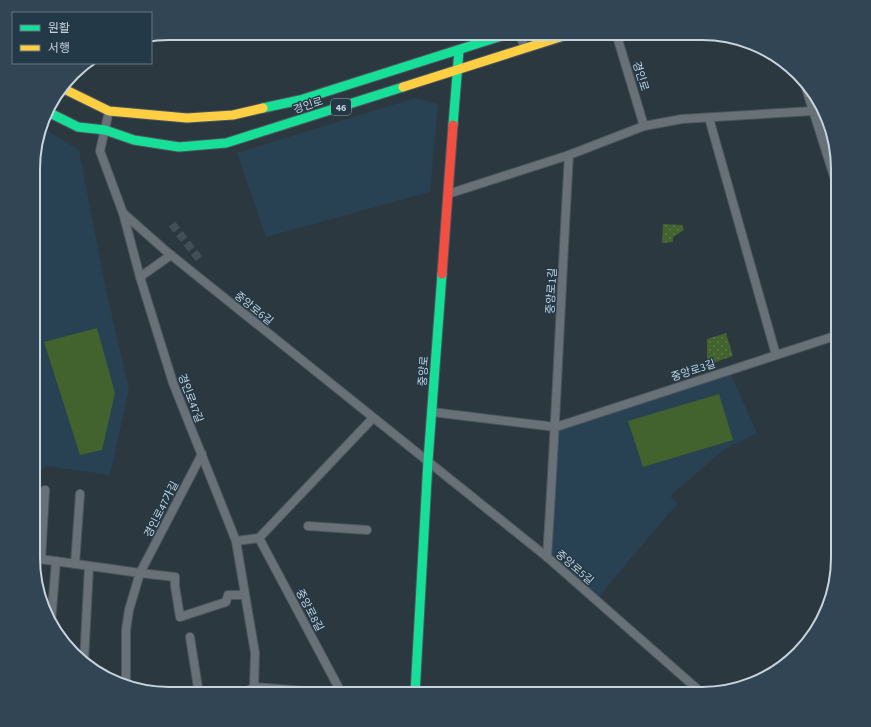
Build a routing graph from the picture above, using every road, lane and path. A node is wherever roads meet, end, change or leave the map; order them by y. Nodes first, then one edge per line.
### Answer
1 (490, 40) edge
2 (521, 40) edge
3 (551, 40) edge
4 (618, 40) edge
5 (525, 48) junction
6 (459, 50) junction
7 (458, 70) junction
8 (67, 91) edge
9 (809, 98) edge
10 (109, 110) junction
11 (813, 111) junction
12 (53, 114) edge
13 (709, 118) junction
14 (644, 126) junction
15 (105, 130) junction
16 (569, 156) junction
17 (831, 167) edge
18 (448, 194) junction
19 (123, 213) junction
20 (171, 255) junction
21 (140, 277) junction
22 (831, 337) edge
23 (776, 355) junction
24 (432, 412) junction
25 (374, 418) junction
26 (556, 427) junction
27 (202, 454) junction
28 (428, 461) junction
29 (45, 490) dead end
30 (80, 494) dead end
31 (308, 526) dead end
32 (367, 530) dead end
33 (40, 532) edge
34 (259, 538) junction
35 (236, 541) junction
36 (547, 557) junction
37 (40, 558) edge
38 (56, 561) junction
39 (75, 564) junction
40 (89, 566) junction
41 (140, 573) junction
42 (245, 595) junction
43 (52, 611) edge
44 (190, 637) dead end
45 (84, 655) edge
46 (126, 679) edge
47 (198, 687) edge
48 (253, 687) edge
49 (338, 687) edge
50 (415, 687) edge
51 (696, 687) edge

1 - 6 main road, 경인로 / 46
2 - 5 street
3 - 5 main road, 경인로 / 46
4 - 14 street, 경인로
5 - 7 main road, 경인로 / 46
6 - 7 main road, 중앙로
6 - 10 main road, 경인로 / 46
7 - 15 main road, 경인로 / 46
7 - 18 main road, 중앙로
8 - 10 main road, 경인로 / 46
9 - 11 street
10 - 15 street, 경인로47길
11 - 13 street
11 - 17 street
12 - 15 main road, 경인로 / 46
13 - 14 street
13 - 23 street
14 - 16 street
15 - 19 street, 경인로47길
16 - 18 street
16 - 26 street, 중앙로1길
18 - 24 main road, 중앙로
19 - 20 street, 중앙로6길
19 - 21 street, 경인로47길
20 - 21 street
20 - 25 street, 중앙로6길
21 - 27 street, 경인로47길
22 - 23 street, 중앙로3길
23 - 26 street, 중앙로3길
24 - 26 street, 중앙로3길
24 - 28 main road, 중앙로
25 - 28 street, 중앙로6길
25 - 34 street
26 - 36 street
27 - 35 street, 경인로47길
27 - 41 street, 경인로47가길
28 - 36 street, 중앙로5길
28 - 50 main road, 중앙로
29 - 33 street
30 - 39 street
31 - 32 street
34 - 35 street
34 - 49 street, 중앙로8길
35 - 42 street, 경인로47길
36 - 51 street, 중앙로5길
37 - 38 street
38 - 39 street
38 - 43 street
39 - 40 street
40 - 41 street
40 - 45 street
41 - 42 street
41 - 46 street, 경인로47가길
42 - 48 street, 경인로47길
44 - 47 street

